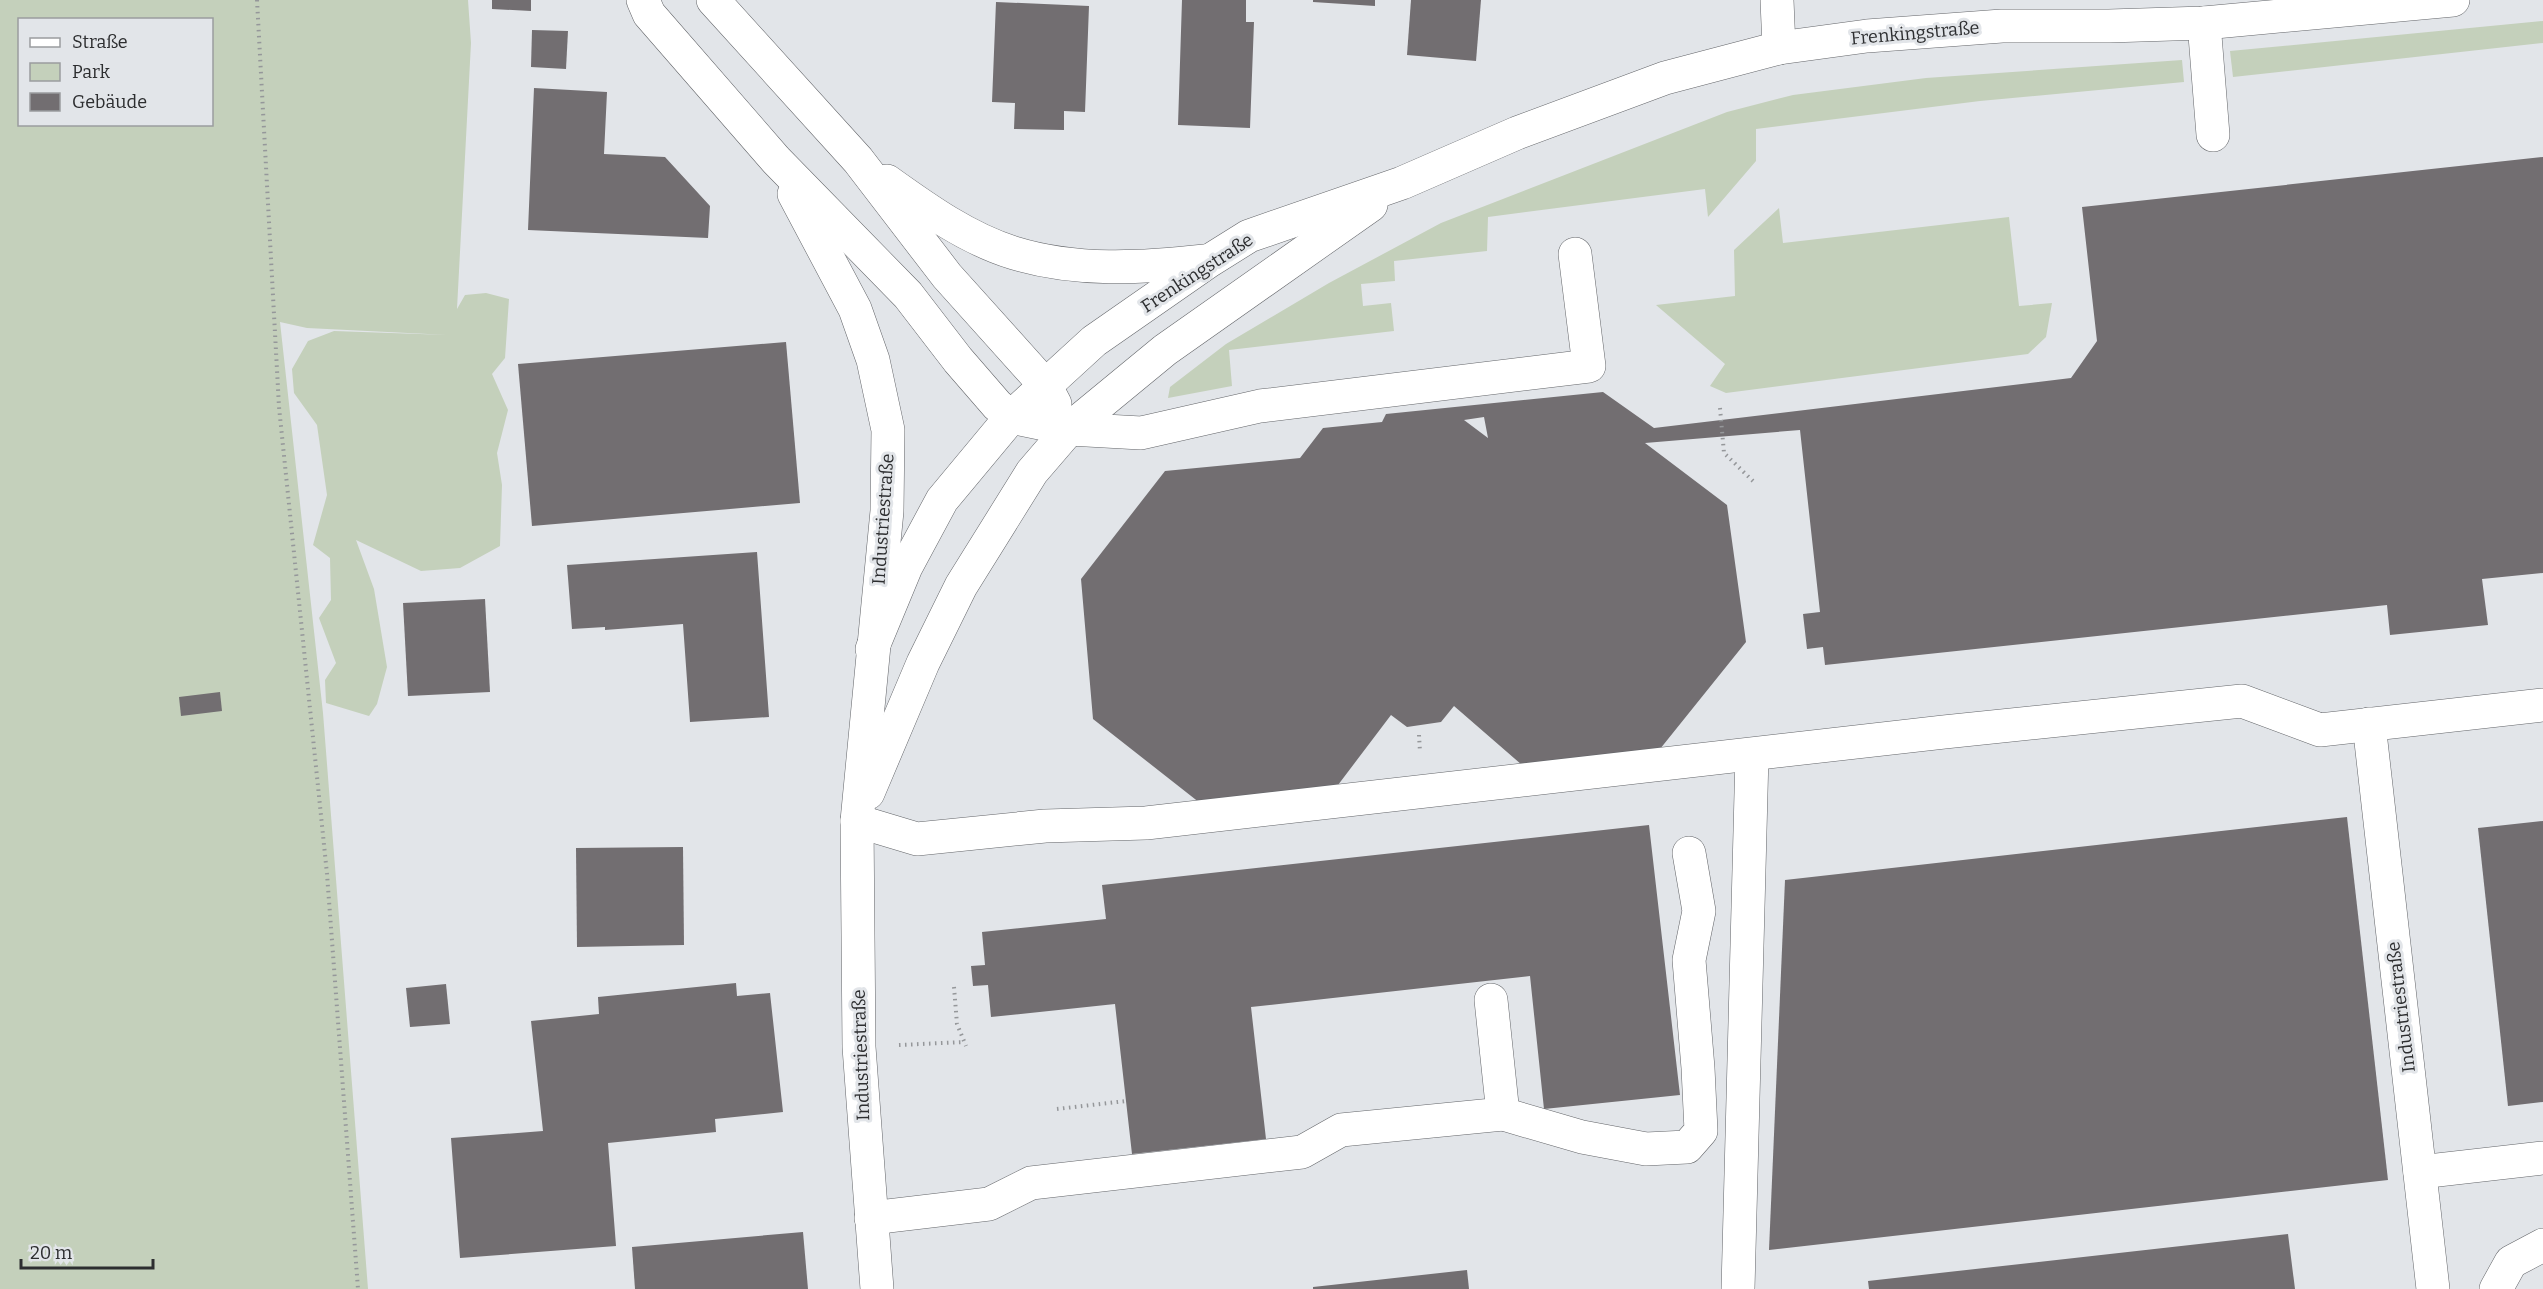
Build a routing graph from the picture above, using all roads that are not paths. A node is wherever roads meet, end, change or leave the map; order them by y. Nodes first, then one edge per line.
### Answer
1 (713, 0) edge
2 (1777, 0) edge
3 (2452, 0) edge
4 (653, 5) edge
5 (2205, 23) junction
6 (1779, 48) junction
7 (2213, 135) dead end
8 (776, 160) junction
9 (858, 160) junction
10 (1402, 183) junction
11 (1575, 254) dead end
12 (1209, 261) junction
13 (1045, 386) junction
14 (1011, 417) junction
15 (1069, 429) junction
16 (872, 649) junction
17 (2543, 705) edge
18 (2369, 724) junction
19 (1752, 755) junction
20 (856, 821) junction
21 (1689, 854) dead end
22 (1491, 1000) dead end
23 (1503, 1114) junction
24 (2543, 1158) edge
25 (2420, 1172) junction
26 (872, 1218) junction
27 (2543, 1245) edge
28 (878, 1289) edge
29 (1738, 1289) edge
30 (2433, 1289) edge
31 (2496, 1289) edge

1 - 9 street
2 - 6 street
3 - 5 street, Frenkingstraße
4 - 8 street, Industriestraße
5 - 6 street, Frenkingstraße
5 - 7 street
6 - 10 street, Frenkingstraße
8 - 14 street, Industriestraße
8 - 16 street, Industriestraße
9 - 12 street
9 - 13 street
10 - 12 street, Frenkingstraße
10 - 15 street, Frenkingstraße
11 - 15 street
12 - 13 street, Frenkingstraße
13 - 14 street, Industriestraße
13 - 15 street
14 - 15 street
14 - 16 street, Industriestraße
15 - 20 street, Industriestraße
16 - 20 street, Industriestraße
17 - 18 street
18 - 19 street
18 - 25 street, Industriestraße
19 - 20 street
19 - 29 street
20 - 26 street, Industriestraße
21 - 23 street
22 - 23 street
23 - 26 street
24 - 25 street
25 - 30 street, Industriestraße
26 - 28 street, Industriestraße
27 - 31 street

